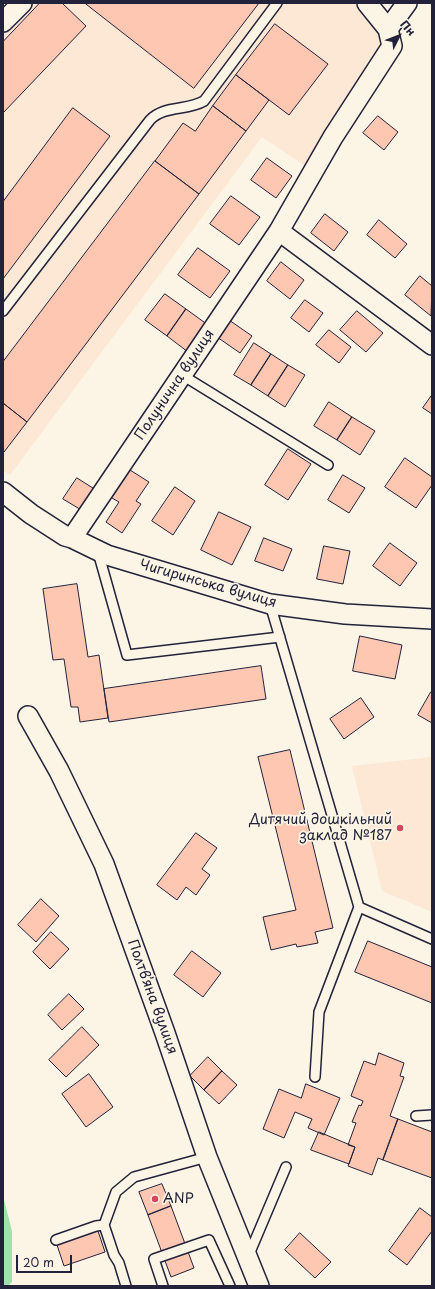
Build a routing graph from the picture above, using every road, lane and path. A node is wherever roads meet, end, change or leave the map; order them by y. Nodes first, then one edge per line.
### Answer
1 (22, 3) edge
2 (277, 3) edge
3 (367, 3) edge
4 (407, 3) edge
5 (3, 22) edge
6 (388, 29) junction
7 (279, 232) junction
8 (3, 311) edge
9 (432, 345) edge
10 (182, 375) junction
11 (328, 465) dead end
12 (3, 492) edge
13 (72, 538) junction
14 (98, 550) junction
15 (270, 604) junction
16 (432, 619) edge
17 (280, 637) junction
18 (28, 716) dead end
19 (359, 907) junction
20 (432, 939) edge
21 (315, 1077) dead end
22 (432, 1115) edge
23 (416, 1116) dead end
24 (207, 1157) junction
25 (286, 1167) dead end
26 (104, 1225) junction
27 (56, 1240) dead end
28 (248, 1258) junction
29 (126, 1286) edge
30 (163, 1286) edge
31 (230, 1286) edge
32 (259, 1286) edge

1 - 5 street
2 - 8 lane
3 - 6 street
4 - 6 street
6 - 7 street, Полунична вулиця
7 - 9 street
7 - 10 street, Полунична вулиця
10 - 11 lane
10 - 13 street, Полунична вулиця
12 - 13 street, Чигиринська вулиця
13 - 14 street, Чигиринська вулиця
14 - 15 street, Чигиринська вулиця
14 - 17 lane
15 - 16 street, Чигиринська вулиця
15 - 17 lane
17 - 19 lane
18 - 24 street, Полтвʼяна вулиця
19 - 20 lane
19 - 21 lane
22 - 23 lane
24 - 26 lane
24 - 28 street, Полтвʼяна вулиця
25 - 28 lane
26 - 27 lane
26 - 29 lane
28 - 32 street, Полтвʼяна вулиця
30 - 31 lane

